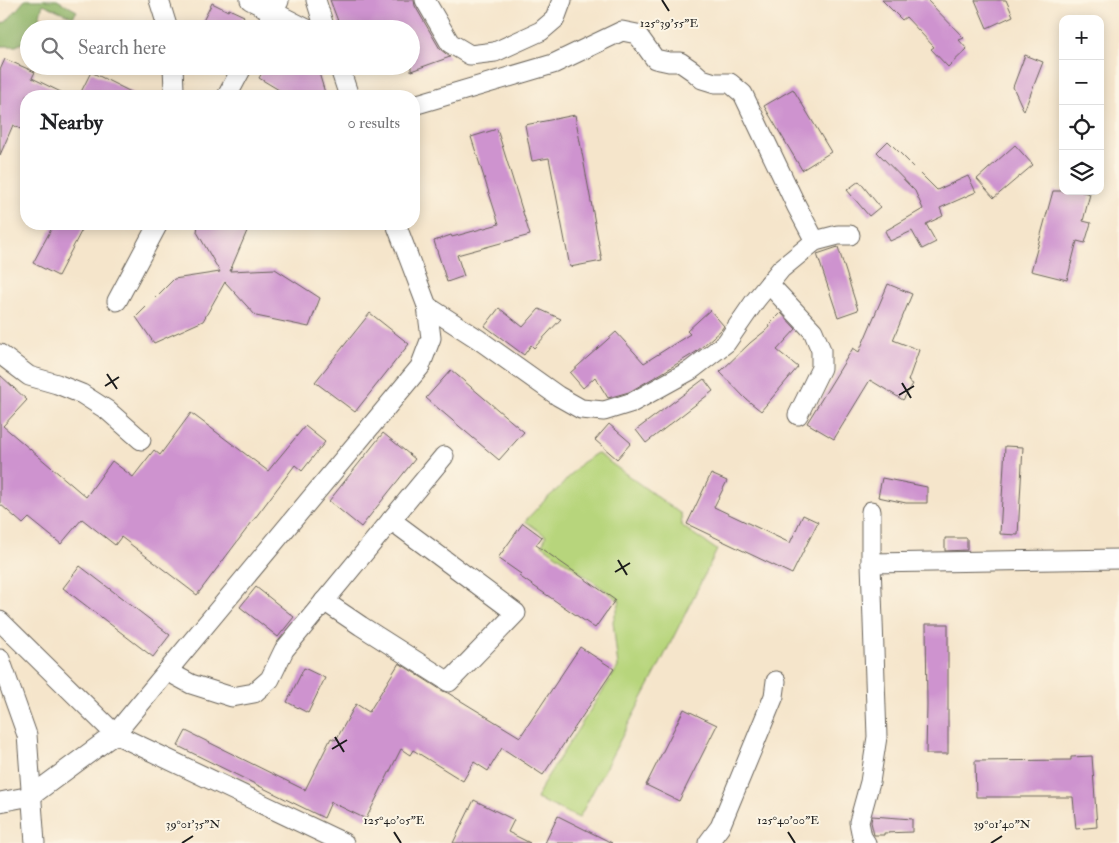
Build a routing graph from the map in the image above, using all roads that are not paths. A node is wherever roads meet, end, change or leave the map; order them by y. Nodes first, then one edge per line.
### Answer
1 (159, 0) edge
2 (250, 0) edge
3 (316, 0) edge
4 (424, 0) edge
5 (562, 0) edge
6 (276, 6) edge
7 (165, 20) edge
8 (269, 20) edge
9 (295, 20) edge
10 (322, 20) edge
11 (173, 75) edge
12 (238, 75) edge
13 (342, 75) edge
14 (174, 90) edge
15 (230, 90) edge
16 (348, 90) edge
17 (420, 103) edge
18 (155, 230) edge
19 (398, 230) edge
20 (850, 235) dead end
21 (815, 241) junction
22 (769, 284) junction
23 (117, 301) dead end
24 (426, 306) junction
25 (0, 354) edge
26 (798, 415) dead end
27 (141, 440) dead end
28 (444, 456) dead end
29 (871, 511) dead end
30 (391, 520) junction
31 (1119, 559) edge
32 (871, 563) junction
33 (324, 601) junction
34 (0, 621) edge
35 (0, 658) edge
36 (167, 671) junction
37 (776, 681) dead end
38 (114, 734) junction
39 (32, 796) junction
40 (0, 802) edge
41 (35, 843) edge
42 (344, 843) edge
43 (708, 843) edge
44 (866, 843) edge

1 - 7 street
2 - 6 street
3 - 10 street
4 - 5 street
6 - 8 street
6 - 9 street
11 - 14 street
12 - 15 street
13 - 16 street
17 - 21 street
18 - 23 street
19 - 24 street
20 - 21 street
21 - 22 street
22 - 24 street
22 - 26 street
24 - 36 street
25 - 27 street
28 - 30 street
29 - 32 street
30 - 33 street
30 - 33 street
31 - 32 street
32 - 44 street
33 - 36 street
34 - 38 street
35 - 39 street
36 - 38 street
37 - 43 street
38 - 39 street
38 - 42 street
39 - 40 street
39 - 41 street

